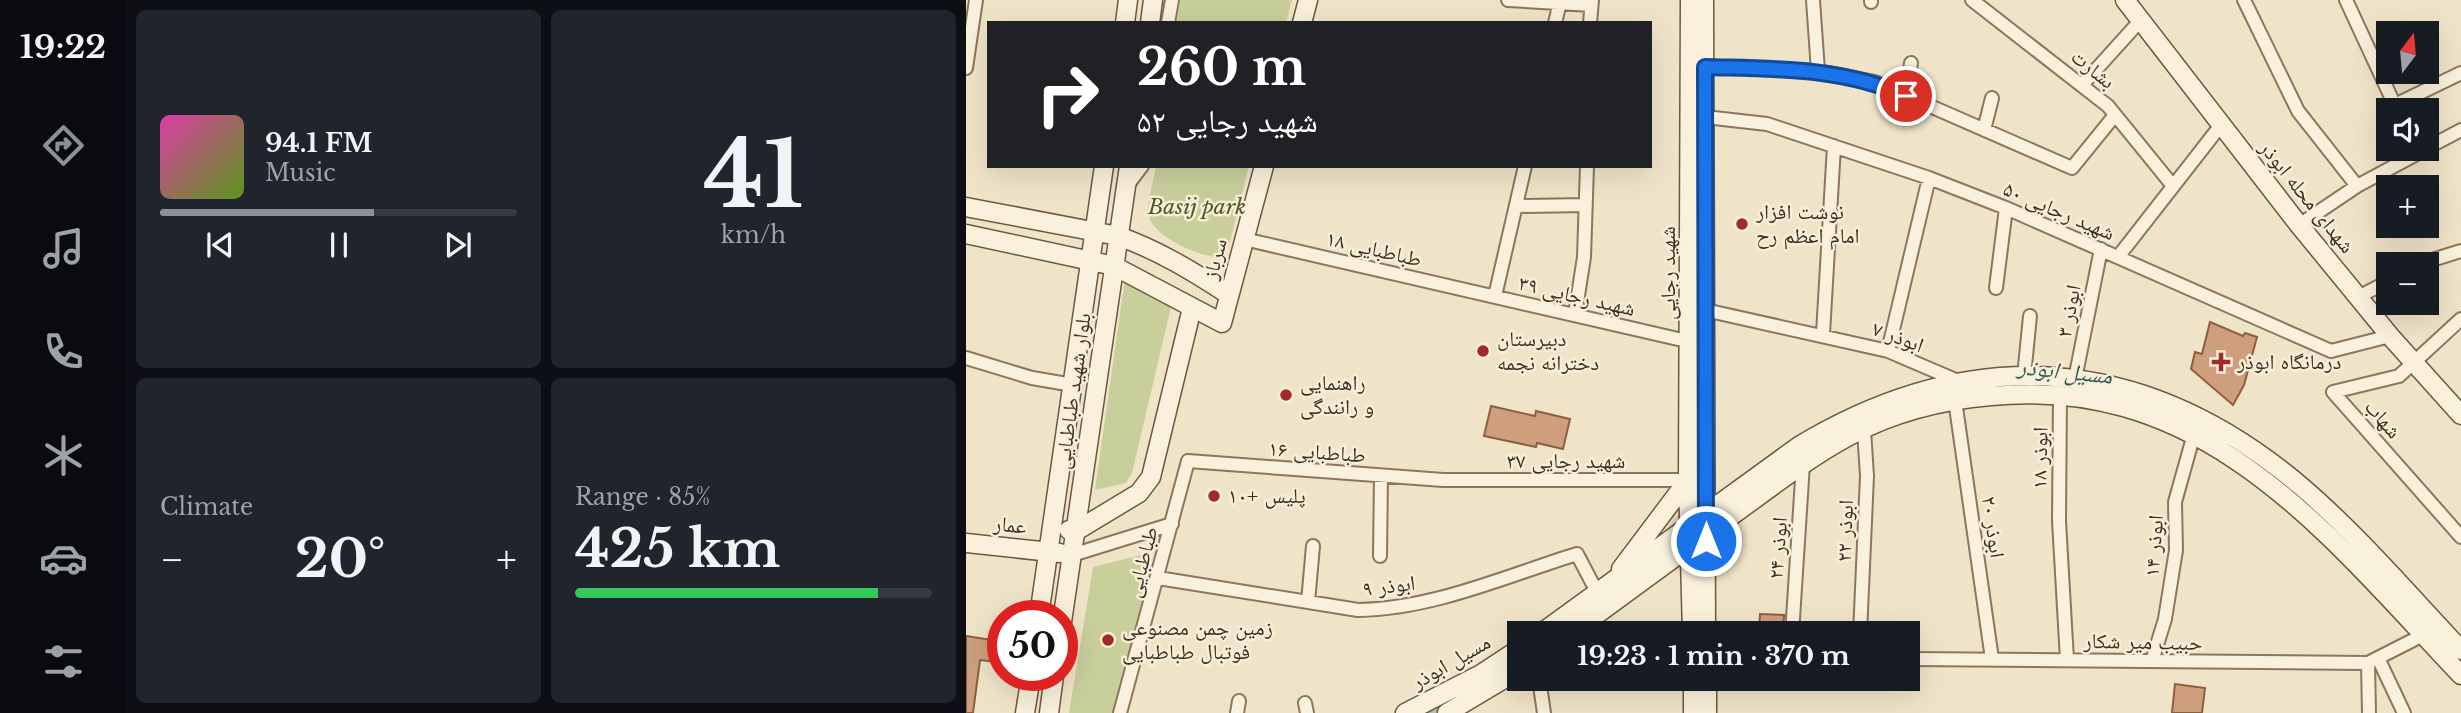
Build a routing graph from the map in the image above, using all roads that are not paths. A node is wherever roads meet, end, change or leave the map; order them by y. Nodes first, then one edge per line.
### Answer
1 (976, 0) edge
2 (1128, 0) edge
3 (1153, 0) edge
4 (1172, 0) edge
5 (1308, 0) edge
6 (1508, 0) edge
7 (1690, 0) edge
8 (1704, 0) edge
9 (1813, 0) edge
10 (1972, 0) edge
11 (2125, 0) edge
12 (2244, 0) edge
13 (2346, 0) edge
14 (1560, 2) junction
15 (1591, 2) edge
16 (1125, 21) edge
17 (1150, 21) edge
18 (1168, 21) edge
19 (1303, 21) edge
20 (1555, 21) edge
21 (1591, 21) edge
22 (2139, 22) junction
23 (1911, 63) dead end
24 (1705, 67) junction
25 (966, 68) edge
26 (1818, 71) junction
27 (2461, 74) edge
28 (2083, 84) junction
29 (1906, 96) junction
30 (1992, 98) dead end
31 (2391, 98) edge
32 (2415, 98) edge
33 (2115, 115) junction
34 (1705, 117) junction
35 (2221, 125) junction
36 (1984, 130) junction
37 (2461, 130) edge
38 (2439, 141) edge
39 (1834, 146) junction
40 (2401, 161) edge
41 (1104, 168) edge
42 (1129, 168) edge
43 (1140, 168) edge
44 (1263, 168) edge
45 (1523, 168) edge
46 (1587, 168) edge
47 (1929, 178) junction
48 (2173, 186) junction
49 (2357, 186) junction
50 (1125, 188) junction
51 (1586, 205) junction
52 (1517, 206) junction
53 (966, 207) edge
54 (2006, 208) junction
55 (2299, 225) junction
56 (1094, 232) junction
57 (966, 234) edge
58 (1118, 236) junction
59 (1244, 239) junction
60 (2101, 249) junction
61 (2461, 251) edge
62 (2118, 257) junction
63 (2439, 258) edge
64 (1091, 261) junction
65 (1114, 266) junction
66 (1996, 288) dead end
67 (2376, 288) edge
68 (1229, 295) junction
69 (1494, 296) junction
70 (2358, 298) junction
71 (1192, 308) junction
72 (1705, 310) junction
73 (1575, 315) junction
74 (2030, 316) dead end
75 (2461, 319) edge
76 (1823, 334) junction
77 (2389, 336) junction
78 (1691, 342) junction
79 (1888, 351) junction
80 (966, 358) edge
81 (2415, 363) junction
82 (2024, 376) junction
83 (2075, 379) junction
84 (1958, 381) junction
85 (1073, 385) junction
86 (2060, 396) junction
87 (1955, 400) junction
88 (2461, 415) edge
89 (1864, 430) junction
90 (2194, 434) junction
91 (1188, 461) joint
92 (1803, 464) junction
93 (1381, 476) junction
94 (1443, 480) joint
95 (1688, 480) junction
96 (1172, 524) junction
97 (1052, 529) junction
98 (1699, 530) junction
99 (1076, 531) junction
100 (2461, 537) edge
101 (966, 543) edge
102 (1313, 546) dead end
103 (1049, 552) junction
104 (1072, 555) junction
105 (1380, 556) dead end
106 (1158, 578) junction
107 (1603, 588) junction
108 (1042, 600) edge
109 (1065, 600) edge
110 (1308, 602) junction
111 (1558, 621) edge
112 (1586, 621) edge
113 (1693, 621) edge
114 (1705, 621) edge
115 (1793, 621) edge
116 (1861, 621) edge
117 (2423, 635) junction
118 (2461, 650) edge
119 (1507, 656) edge
120 (1920, 659) edge
121 (1992, 659) junction
122 (2067, 660) junction
123 (2373, 660) junction
124 (2152, 661) junction
125 (2461, 675) edge
126 (1507, 677) edge
127 (1029, 691) edge
128 (1052, 691) edge
129 (1541, 691) edge
130 (1693, 691) edge
131 (1707, 691) edge
132 (1544, 712) edge
133 (1025, 713) edge
134 (1049, 713) edge
135 (1120, 713) edge
136 (1405, 713) edge
137 (1447, 713) edge
138 (1693, 713) edge
139 (1707, 713) edge
140 (2369, 713) edge
141 (2404, 713) edge

1 - 25 street
2 - 16 street
3 - 17 street
4 - 18 street
5 - 19 street
6 - 14 street
7 - 78 street, شهید رجایی
8 - 24 street, شهید رجایی
9 - 26 street
10 - 28 street, بشارت
11 - 22 street, شهدای محله ابوذر
12 - 49 street
13 - 31 street
14 - 15 street
14 - 20 street
15 - 21 street
22 - 28 street
22 - 35 street, شهدای محله ابوذر
23 - 29 street
24 - 26 street
24 - 34 street, شهید رجایی
26 - 29 street
27 - 32 street
28 - 33 street, بشارت
29 - 36 street
30 - 36 street
33 - 36 street
33 - 48 street, بشارت
34 - 39 street, شهید رجایی ۵۰
34 - 72 street, شهید رجایی
35 - 48 street
35 - 55 street, شهدای محله ابوذر
37 - 38 street
39 - 47 street, شهید رجایی ۵۰
39 - 76 street
40 - 49 street
41 - 56 street, بلوار شهید طباطبایی
42 - 50 street, بلوار شهید طباطبایی
43 - 50 street
44 - 59 street, سرباز
45 - 52 street
46 - 51 street
47 - 54 street, شهید رجایی ۵۰
47 - 79 street
48 - 62 street
49 - 55 street
50 - 58 street, بلوار شهید طباطبایی
51 - 52 street
51 - 73 street
52 - 69 street
53 - 56 street
54 - 60 street, شهید رجایی ۵۰
54 - 66 street
55 - 70 street, شهدای محله ابوذر
56 - 58 street
56 - 64 street, بلوار شهید طباطبایی
57 - 64 street
58 - 65 street, بلوار شهید طباطبایی
58 - 68 street
59 - 68 street, سرباز
59 - 69 street, طباطبایی ۱۸
60 - 62 street, شهید رجایی ۵۰
60 - 83 street, ابوذر ۳
61 - 63 street
62 - 77 street, شهید رجایی ۵۰
64 - 65 street
64 - 85 street, بلوار شهید طباطبایی
65 - 71 street
65 - 99 street, بلوار شهید طباطبایی
67 - 70 street
68 - 71 street, سرباز
69 - 73 street, شهید رجایی ۳۹
70 - 77 street, شهدای محله ابوذر
71 - 99 street
72 - 76 street, ابوذر ۷
72 - 98 street, شهید رجایی
73 - 78 street, شهید رجایی ۳۹
74 - 82 street
75 - 81 street
76 - 79 street, ابوذر ۷
77 - 81 street, شهدای محله ابوذر
78 - 95 street, شهید رجایی
79 - 84 street, ابوذر ۷
80 - 85 street
81 - 88 street, شهدای محله ابوذر
81 - 100 street, شهاب
82 - 83 street
82 - 84 street
83 - 118 street
84 - 98 street
85 - 97 street, بلوار شهید طباطبایی
86 - 87 street
86 - 90 street
86 - 122 street, ابوذر ۱۸
87 - 89 street
87 - 121 street, ابوذر ۲۰
89 - 92 street
89 - 116 street, ابوذر ۲۲
90 - 117 street
90 - 124 street, ابوذر ۱۴
91 - 93 street, طباطبایی ۱۶
91 - 96 street, طباطبایی
92 - 98 street
92 - 115 street, ابوذر ۲۴
93 - 94 street, طباطبایی ۱۶
93 - 105 street
94 - 95 street, شهید رجایی ۳۷
95 - 98 street, شهید رجایی
95 - 107 street
96 - 104 street
96 - 106 street, طباطبایی
97 - 99 street
97 - 103 street, بلوار شهید طباطبایی
98 - 107 street
98 - 112 street
98 - 113 street
98 - 114 street
99 - 104 street, بلوار شهید طباطبایی
101 - 103 street, عمار
102 - 110 street
103 - 104 street, عمار
103 - 108 street, بلوار شهید طباطبایی
104 - 109 street, بلوار شهید طباطبایی
106 - 110 street, ابوذر ۹
106 - 135 street, طباطبایی
107 - 110 street, ابوذر ۹
107 - 111 street
117 - 123 street
117 - 125 street
119 - 136 street, مسیل ابوذر
120 - 121 street, حبیب میر شکار
121 - 122 street, حبیب میر شکار
122 - 124 street, حبیب میر شکار
123 - 124 street, حبیب میر شکار
123 - 140 street
123 - 141 street
126 - 137 street, مسیل ابوذر
127 - 133 street
128 - 134 street
129 - 132 street
130 - 138 street
131 - 139 street

